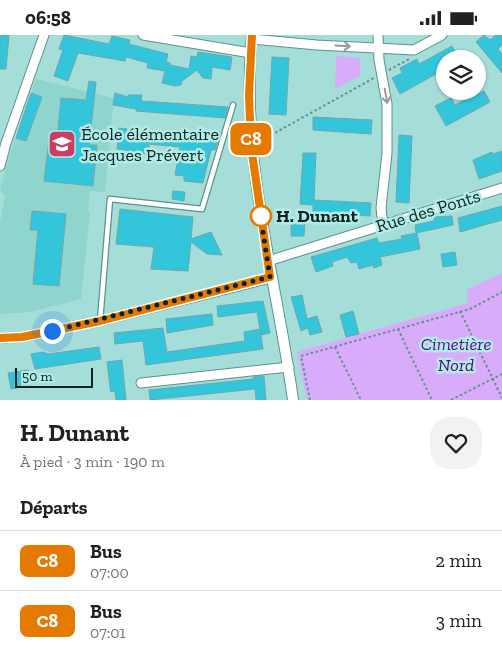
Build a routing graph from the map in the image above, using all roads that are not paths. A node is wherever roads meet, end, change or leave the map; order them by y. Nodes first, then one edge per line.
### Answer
1 (44, 35) edge
2 (143, 35) edge
3 (378, 35) edge
4 (442, 35) edge
5 (252, 37) edge
6 (378, 48) junction
7 (251, 53) junction
8 (233, 105) dead end
9 (0, 166) edge
10 (502, 188) edge
11 (383, 225) junction
12 (268, 261) junction
13 (270, 277) junction
14 (100, 321) junction
15 (0, 338) edge
16 (289, 367) junction
17 (141, 383) dead end
18 (293, 400) edge

1 - 9 street
2 - 7 street
3 - 6 street
4 - 6 street
5 -> 6 street
5 - 7 street
6 -> 11 street
7 - 12 street
8 - 14 lane
10 - 11 street, Rue des Ponts
11 - 12 street, Rue des Ponts
12 - 13 street
13 - 14 street
13 - 16 street
14 - 15 street
16 - 17 street
16 - 18 street

